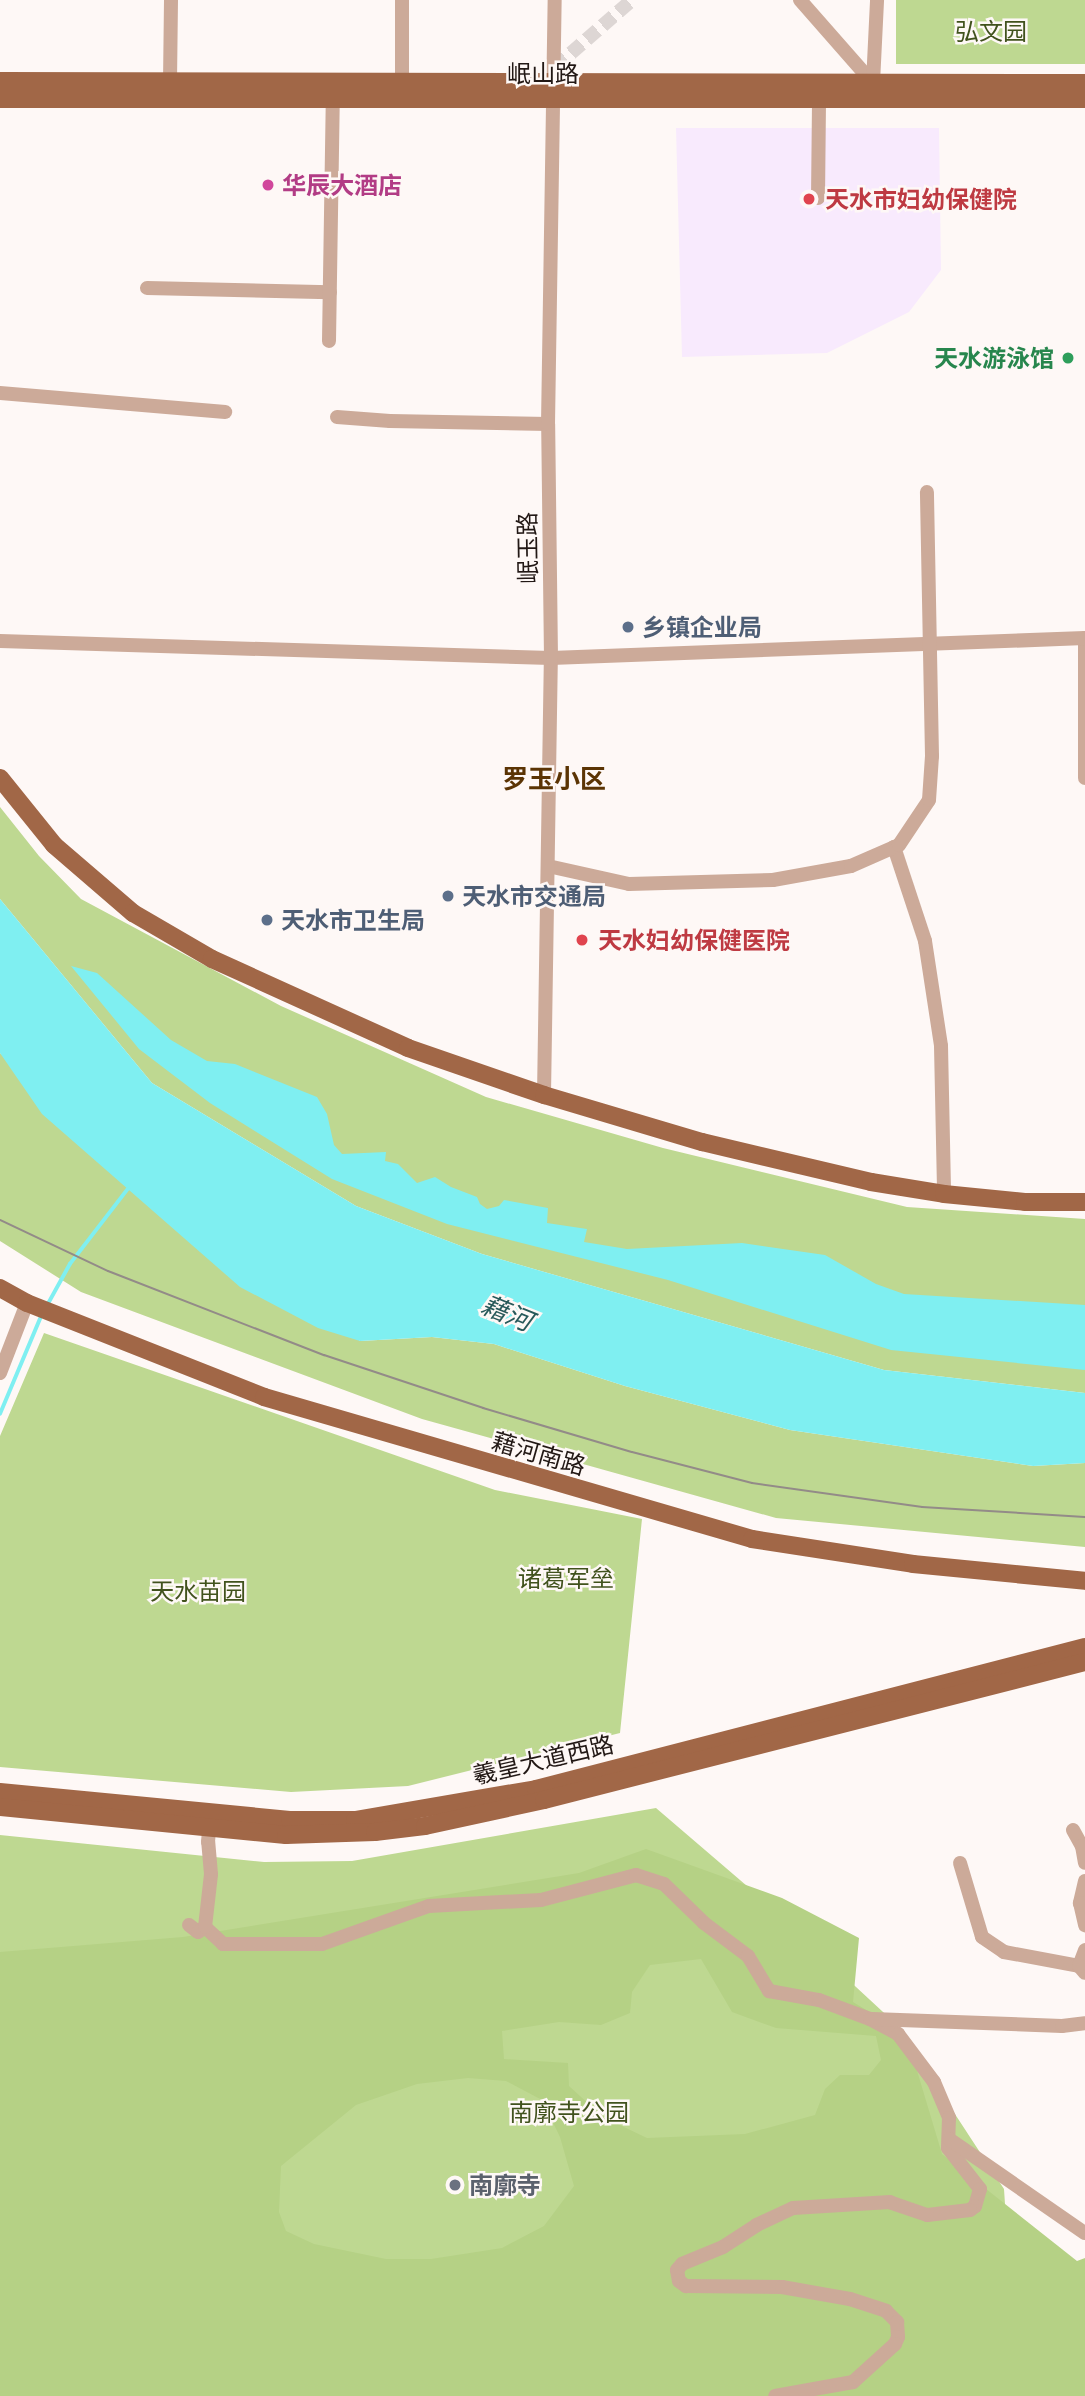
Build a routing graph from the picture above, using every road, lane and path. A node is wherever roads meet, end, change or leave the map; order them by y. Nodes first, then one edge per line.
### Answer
1 (171, 0) edge
2 (402, 0) edge
3 (555, 0) edge
4 (800, 0) edge
5 (877, 0) edge
6 (0, 81) edge
7 (170, 82) junction
8 (402, 82) junction
9 (873, 83) junction
10 (1085, 83) edge
11 (554, 90) junction
12 (333, 97) junction
13 (819, 98) junction
14 (0, 99) edge
15 (1085, 99) edge
16 (818, 198) dead end
17 (147, 288) dead end
18 (330, 292) junction
19 (329, 341) dead end
20 (0, 393) edge
21 (225, 412) dead end
22 (337, 417) dead end
23 (548, 424) junction
24 (927, 492) dead end
25 (1085, 638) edge
26 (0, 641) edge
27 (929, 642) junction
28 (551, 658) junction
29 (0, 778) edge
30 (1085, 778) edge
31 (894, 847) junction
32 (548, 866) junction
33 (544, 1095) junction
34 (944, 1194) junction
35 (1085, 1202) edge
36 (0, 1288) edge
37 (27, 1303) junction
38 (0, 1373) edge
39 (1085, 1581) edge
40 (1085, 1647) edge
41 (1085, 1662) edge
42 (0, 1792) edge
43 (0, 1807) edge
44 (209, 1827) junction
45 (1073, 1830) dead end
46 (960, 1863) dead end
47 (1085, 1863) edge
48 (1085, 1881) edge
49 (189, 1925) dead end
50 (1085, 1925) edge
51 (205, 1927) junction
52 (1085, 1950) edge
53 (1082, 1969) edge
54 (870, 2019) junction
55 (1085, 2023) edge
56 (949, 2139) junction
57 (1085, 2232) edge
58 (775, 2396) edge

1 - 7 street
2 - 8 street
3 - 11 street, 岷玉路
4 - 9 street
5 - 9 street
6 - 7 main road, 岷山路
7 - 8 main road, 岷山路
8 - 11 main road, 岷山路
9 - 10 main road, 岷山路
9 - 11 main road, 岷山路
11 - 12 main road, 岷山路
11 - 13 main road, 岷山路
11 - 23 street, 岷玉路
12 - 14 main road, 岷山路
12 - 18 street
13 - 15 main road, 岷山路
13 - 16 street
17 - 18 street
18 - 19 street
20 - 21 street
22 - 23 street
23 - 28 street, 岷玉路
24 - 27 street
25 - 27 street
25 - 30 street
26 - 28 street
27 - 28 street
27 - 31 street
28 - 32 street, 岷玉路
29 - 33 main road
31 - 32 street
31 - 34 street
32 - 33 street, 岷玉路
33 - 34 main road
34 - 35 main road
36 - 37 main road, 藉河南路
37 - 38 street
37 - 39 main road, 藉河南路
40 - 44 main road, 羲皇大道西路
41 - 44 main road, 羲皇大道西路
42 - 44 main road, 羲皇大道西路
43 - 44 main road, 羲皇大道西路
44 - 51 street
45 - 47 street
46 - 53 street
48 - 50 street
49 - 51 street
51 - 54 street
52 - 53 street
54 - 55 street
54 - 56 street
56 - 57 street
56 - 58 street

